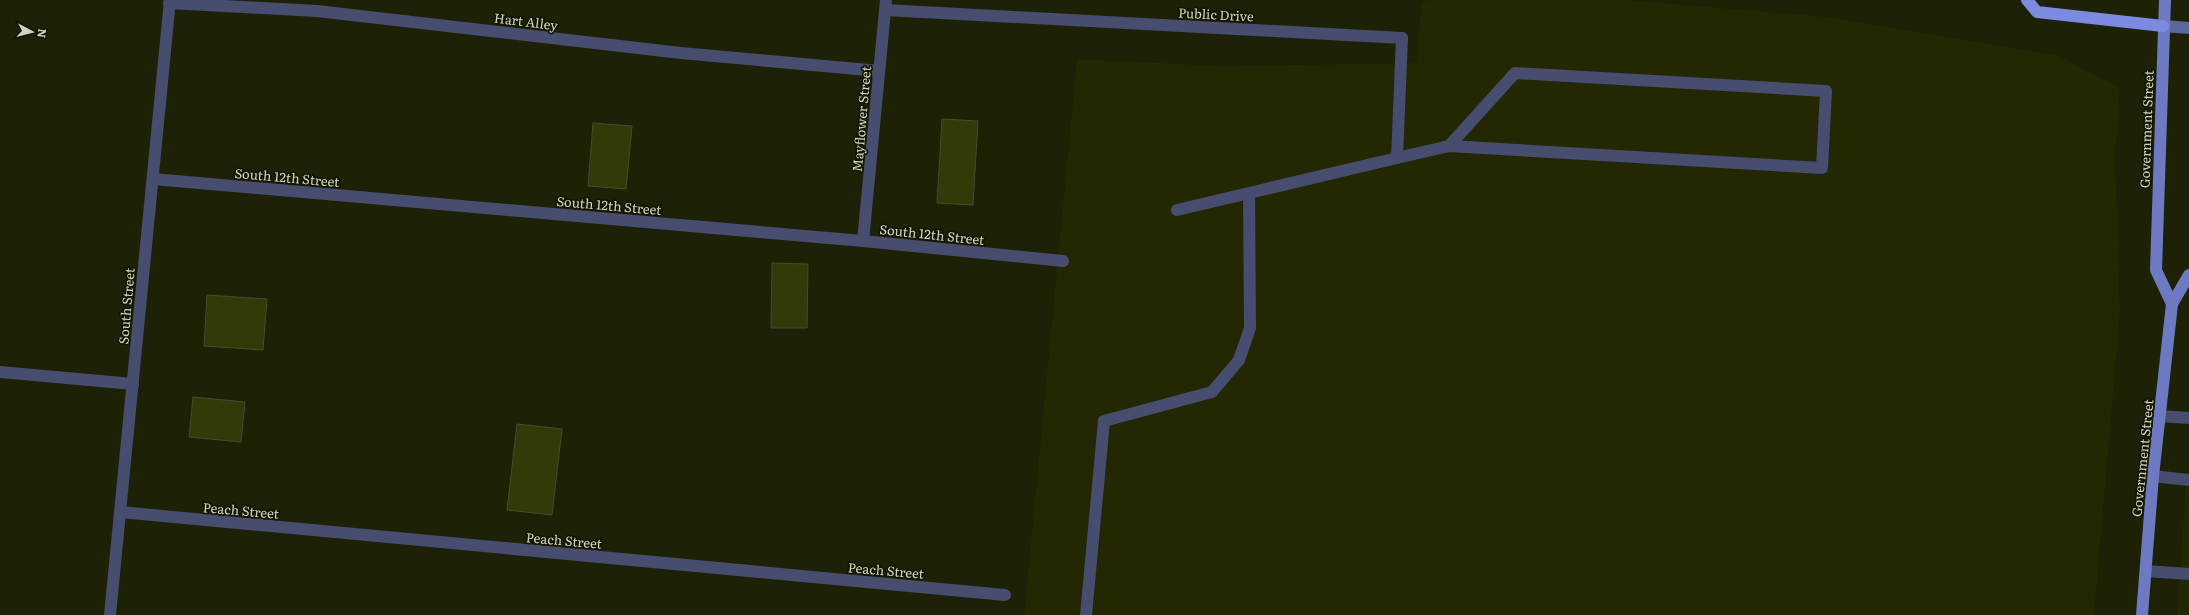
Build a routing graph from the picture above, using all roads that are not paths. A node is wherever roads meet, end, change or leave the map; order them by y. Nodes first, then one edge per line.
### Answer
1 (2027, 0) edge
2 (2165, 0) edge
3 (170, 1) edge
4 (885, 5) edge
5 (2163, 26) junction
6 (2189, 28) edge
7 (879, 71) junction
8 (1449, 146) junction
9 (1398, 158) junction
10 (152, 179) junction
11 (1248, 193) junction
12 (1177, 210) dead end
13 (863, 241) junction
14 (1063, 261) dead end
15 (2189, 275) edge
16 (2172, 304) junction
17 (0, 372) edge
18 (133, 384) junction
19 (2160, 416) junction
20 (2189, 418) edge
21 (2153, 476) junction
22 (2189, 480) edge
23 (120, 512) junction
24 (2146, 571) junction
25 (2189, 574) edge
26 (1005, 595) dead end
27 (110, 615) edge
28 (1086, 615) edge
29 (2142, 615) edge

1 - 5 highway
2 - 5 main road, Government Street
3 - 7 street, Hart Alley
3 - 10 street, South Street
4 - 7 street, Mayflower Street
4 - 9 street, Public Drive
5 - 6 main road
5 - 16 main road, Government Street
7 - 13 street, Mayflower Street
8 - 8 street
8 - 9 street
9 - 11 street
10 - 13 street, South 12th Street
10 - 18 street, South Street
11 - 12 street
11 - 28 street
13 - 14 street, South 12th Street
15 - 16 main road, Government Street
16 - 19 main road, Government Street
17 - 18 street
18 - 23 street, South Street
19 - 20 street
19 - 21 main road, Government Street
21 - 22 street
21 - 24 main road, Government Street
23 - 26 street, Peach Street
23 - 27 street, South Street
24 - 25 street
24 - 29 main road, Government Street

